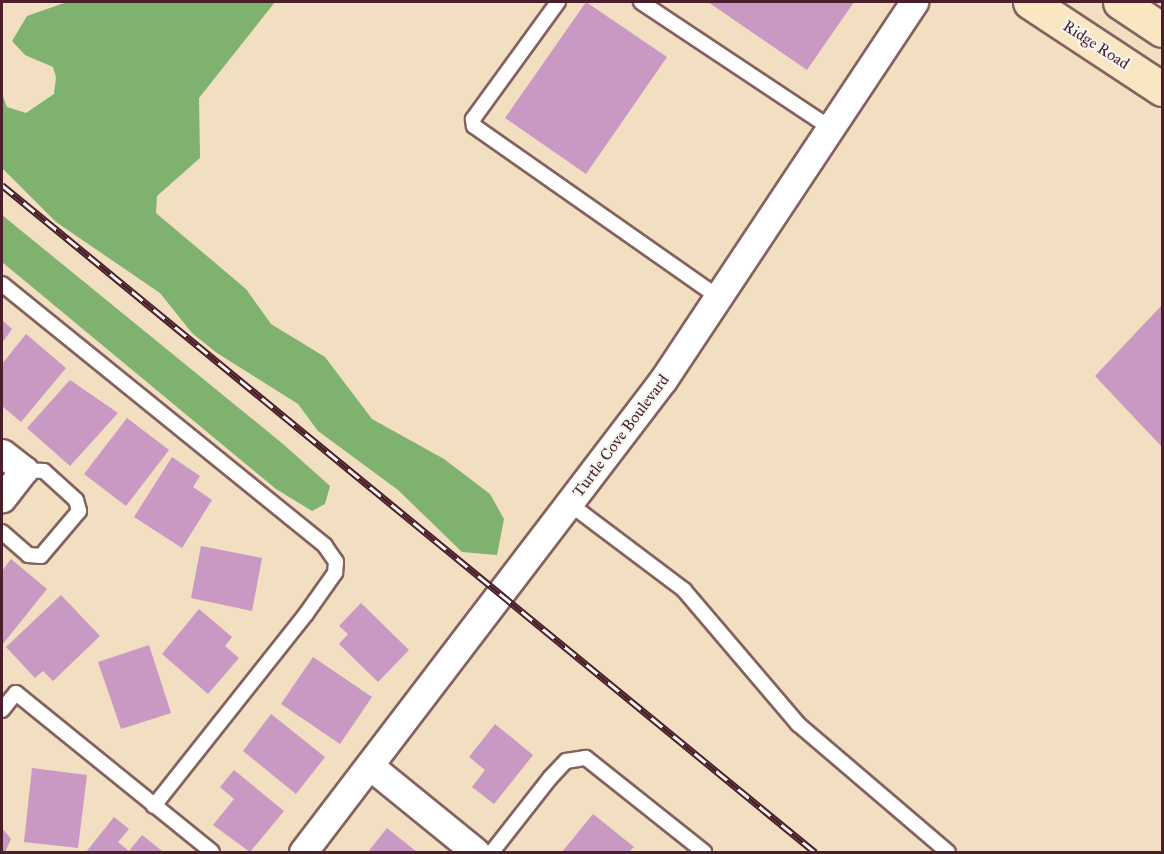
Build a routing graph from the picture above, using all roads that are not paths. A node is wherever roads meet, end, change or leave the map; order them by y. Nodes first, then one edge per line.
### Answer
1 (558, 2) edge
2 (640, 2) edge
3 (914, 2) edge
4 (1030, 2) edge
5 (1120, 2) edge
6 (1162, 30) edge
7 (1162, 89) edge
8 (831, 129) junction
9 (2, 285) edge
10 (718, 297) junction
11 (2, 453) edge
12 (24, 470) junction
13 (2, 498) edge
14 (570, 504) junction
15 (2, 532) edge
16 (2, 711) edge
17 (370, 766) junction
18 (154, 806) junction
19 (212, 852) edge
20 (303, 852) edge
21 (476, 852) edge
22 (492, 852) edge
23 (704, 852) edge
24 (948, 852) edge

1 - 10 lane
2 - 8 lane
3 - 8 street, Turtle Cove Boulevard
4 - 7 main road, Ridge Road
5 - 6 main road
8 - 10 street, Turtle Cove Boulevard
9 - 18 lane
10 - 14 street, Turtle Cove Boulevard
11 - 12 street
12 - 13 street
12 - 15 lane
14 - 17 street, Turtle Cove Boulevard
14 - 24 lane
16 - 18 lane
17 - 20 street, Turtle Cove Boulevard
17 - 21 street
18 - 19 lane
22 - 23 lane

